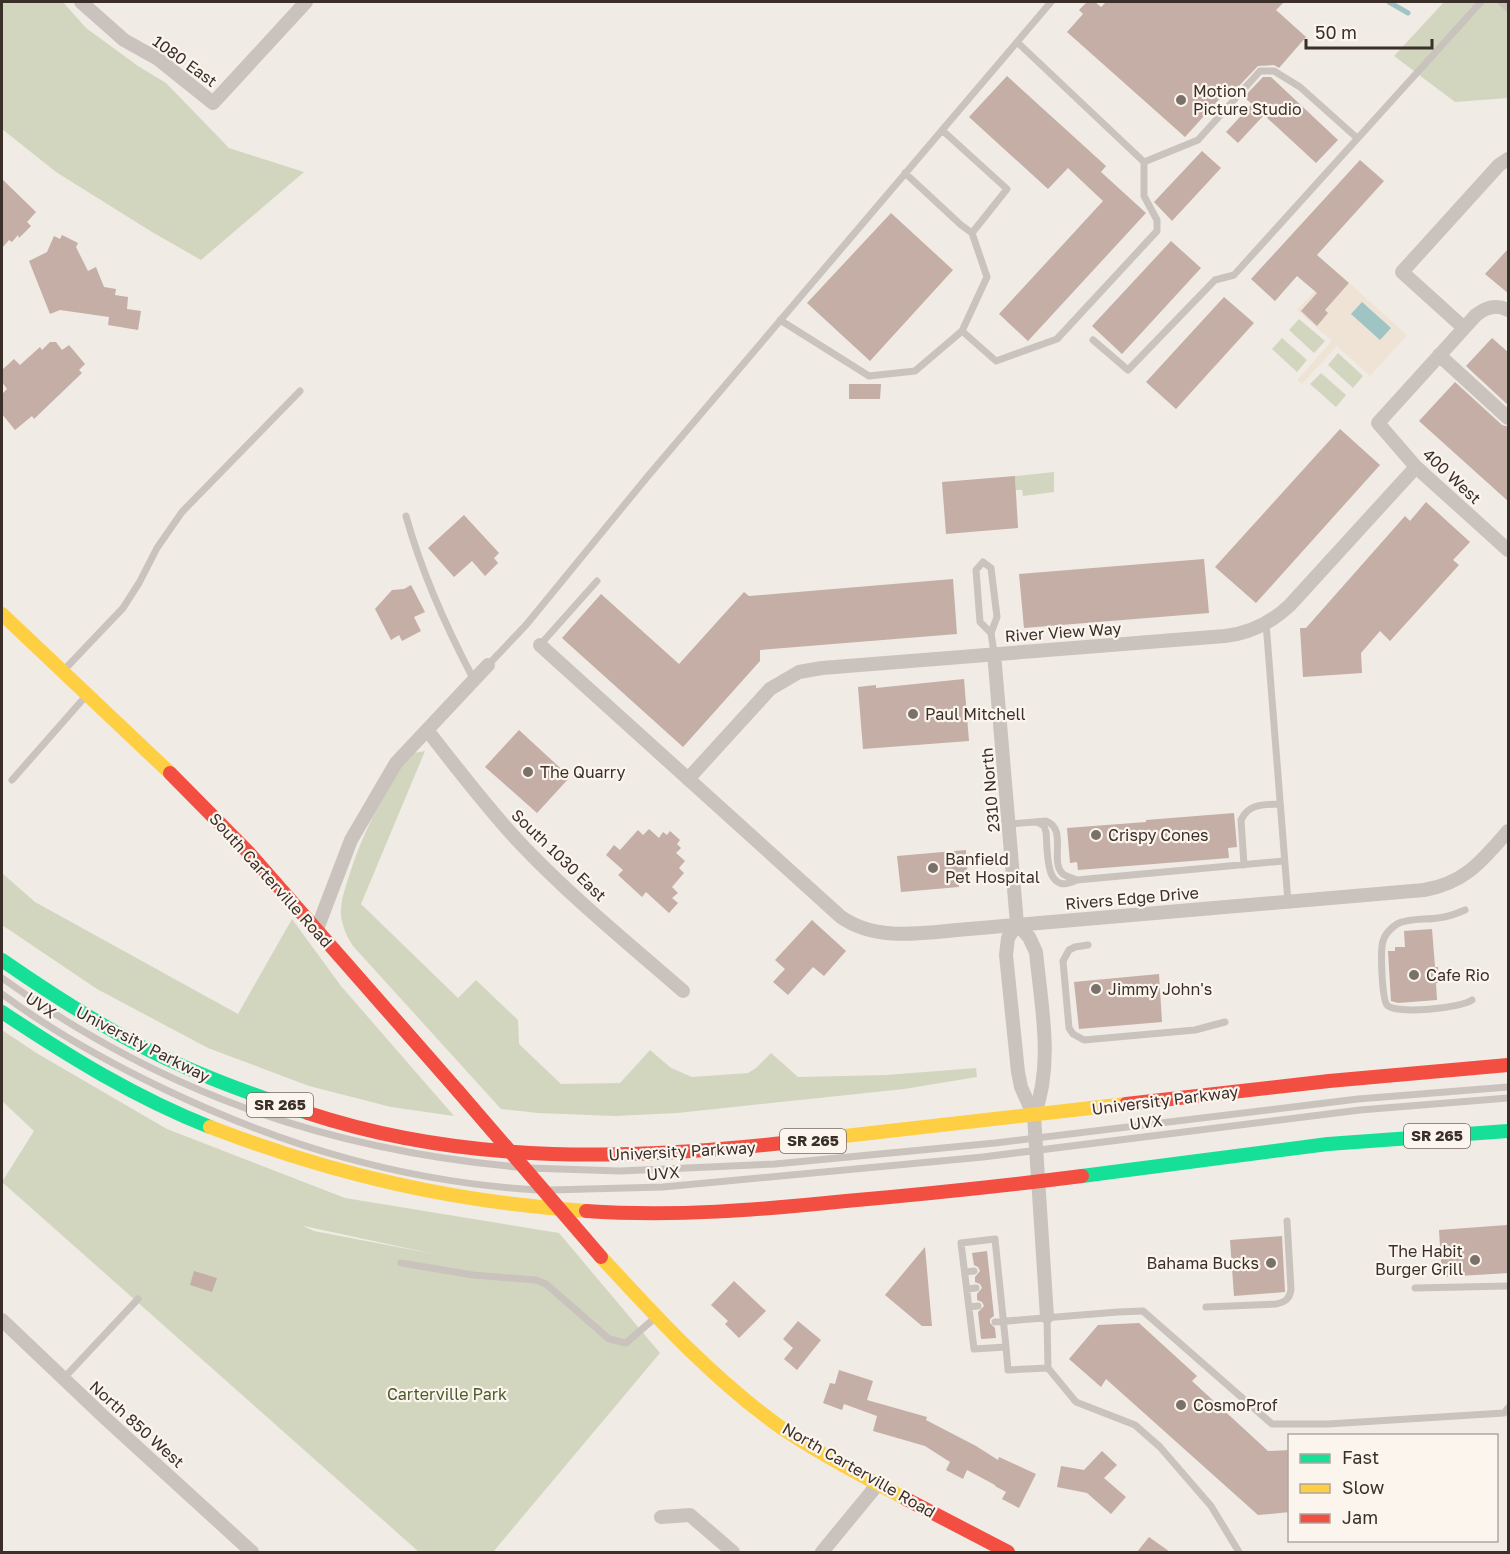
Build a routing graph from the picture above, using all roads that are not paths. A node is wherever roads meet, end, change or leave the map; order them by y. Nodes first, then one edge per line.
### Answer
1 (81, 2) edge
2 (306, 2) edge
3 (1051, 2) edge
4 (1481, 2) edge
5 (1501, 2) edge
6 (1509, 8) edge
7 (1017, 42) junction
8 (942, 130) junction
9 (1357, 138) junction
10 (1509, 159) edge
11 (1144, 162) junction
12 (905, 173) junction
13 (972, 233) junction
14 (1509, 310) edge
15 (780, 320) junction
16 (1464, 328) junction
17 (962, 331) junction
18 (1093, 340) dead end
19 (1439, 355) junction
20 (300, 391) dead end
21 (1509, 418) edge
22 (1416, 467) junction
23 (406, 516) dead end
24 (1509, 550) edge
25 (597, 581) dead end
26 (2, 614) edge
27 (1266, 623) junction
28 (991, 633) junction
29 (540, 645) joint
30 (994, 653) junction
31 (488, 665) joint
32 (63, 672) junction
33 (474, 680) junction
34 (87, 695) junction
35 (427, 730) junction
36 (688, 779) junction
37 (12, 780) dead end
38 (1280, 804) junction
39 (1010, 824) junction
40 (1509, 831) edge
41 (1284, 861) junction
42 (1244, 865) junction
43 (1288, 902) junction
44 (1465, 910) dead end
45 (1017, 924) junction
46 (317, 929) junction
47 (1088, 945) dead end
48 (2, 960) edge
49 (2, 978) edge
50 (683, 991) dead end
51 (2, 994) edge
52 (1472, 1000) dead end
53 (2, 1012) edge
54 (1225, 1022) dead end
55 (1509, 1065) edge
56 (1509, 1087) edge
57 (1509, 1098) edge
58 (1034, 1116) junction
59 (1509, 1131) edge
60 (1036, 1144) junction
61 (522, 1164) joint
62 (1039, 1182) junction
63 (1287, 1221) dead end
64 (401, 1263) dead end
65 (998, 1268) junction
66 (989, 1269) dead end
67 (974, 1271) dead end
68 (965, 1272) junction
69 (999, 1285) junction
70 (991, 1286) dead end
71 (1509, 1286) edge
72 (976, 1288) dead end
73 (1415, 1288) dead end
74 (967, 1289) junction
75 (138, 1299) dead end
76 (1001, 1303) junction
77 (993, 1304) dead end
78 (978, 1306) dead end
79 (969, 1307) junction
80 (1206, 1308) dead end
81 (656, 1317) junction
82 (1047, 1317) junction
83 (2, 1320) edge
84 (995, 1322) dead end
85 (1003, 1322) junction
86 (980, 1324) dead end
87 (971, 1325) junction
88 (1006, 1347) junction
89 (1048, 1368) junction
90 (63, 1379) junction
91 (1509, 1408) edge
92 (878, 1484) junction
93 (661, 1517) dead end
94 (252, 1552) edge
95 (733, 1552) edge
96 (822, 1552) edge
97 (1008, 1552) edge
98 (1239, 1552) edge

1 - 2 street, 1080 East
3 - 7 lane
4 - 9 lane
5 - 6 lane
7 - 8 lane
7 - 11 lane
8 - 12 lane
8 - 13 lane
9 - 11 lane
9 - 18 lane
10 - 16 street
11 - 17 lane
12 - 13 lane
12 - 15 lane
13 - 17 lane
14 - 16 street
15 - 17 lane
15 - 31 lane
16 - 19 street
19 - 21 street
19 - 22 street, 400 West
20 - 32 lane
22 - 24 street, 400 West
22 - 27 street, River View Way
23 - 33 lane
25 - 29 lane
26 - 32 main road, South Carterville Road
27 - 30 street, River View Way
27 - 38 lane
28 - 28 lane
28 - 30 lane
29 - 36 street, Rivers Edge Drive
30 - 36 street, River View Way
30 - 39 street, 2310 North
31 - 33 street
32 - 34 main road, South Carterville Road
33 - 35 street
34 - 37 lane
34 - 46 main road, South Carterville Road
35 - 46 street
35 - 50 street, South 1030 East
36 - 45 street, Rivers Edge Drive
38 - 41 lane
38 - 42 lane
39 - 42 lane
39 - 45 street, 2310 North
40 - 43 street, Rivers Edge Drive
41 - 42 lane
41 - 43 lane
43 - 45 street, Rivers Edge Drive
44 - 52 lane
45 - 58 street, 2310 North
45 - 58 street, 2310 North
46 - 61 main road, South Carterville Road, bridge
47 - 54 lane
48 - 58 main road, University Parkway / SR 265
49 - 60 lane
51 - 60 lane, UVX
53 - 62 main road, SR 265
55 - 58 main road, University Parkway / SR 265
56 - 60 lane
57 - 60 lane, UVX
58 - 60 street, 2310 North
59 - 62 main road, SR 265
60 - 62 street, 2310 North
61 - 81 main road, North Carterville Road, bridge
62 - 82 street, 2310 North
63 - 80 lane
64 - 81 lane
65 - 66 lane
65 - 68 lane
65 - 69 lane
67 - 68 lane
68 - 74 lane
69 - 70 lane
69 - 76 lane
71 - 73 lane
72 - 74 lane
74 - 79 lane
75 - 90 lane
76 - 77 lane
76 - 85 lane
78 - 79 lane
79 - 87 lane
81 - 92 main road, North Carterville Road
82 - 85 lane
82 - 89 lane
82 - 91 lane
83 - 90 street, North 850 West
84 - 85 lane
85 - 88 lane
86 - 87 lane
87 - 88 lane
88 - 89 lane
89 - 98 lane
90 - 94 street, North 850 West
92 - 96 street
92 - 97 main road, North Carterville Road
93 - 95 street

